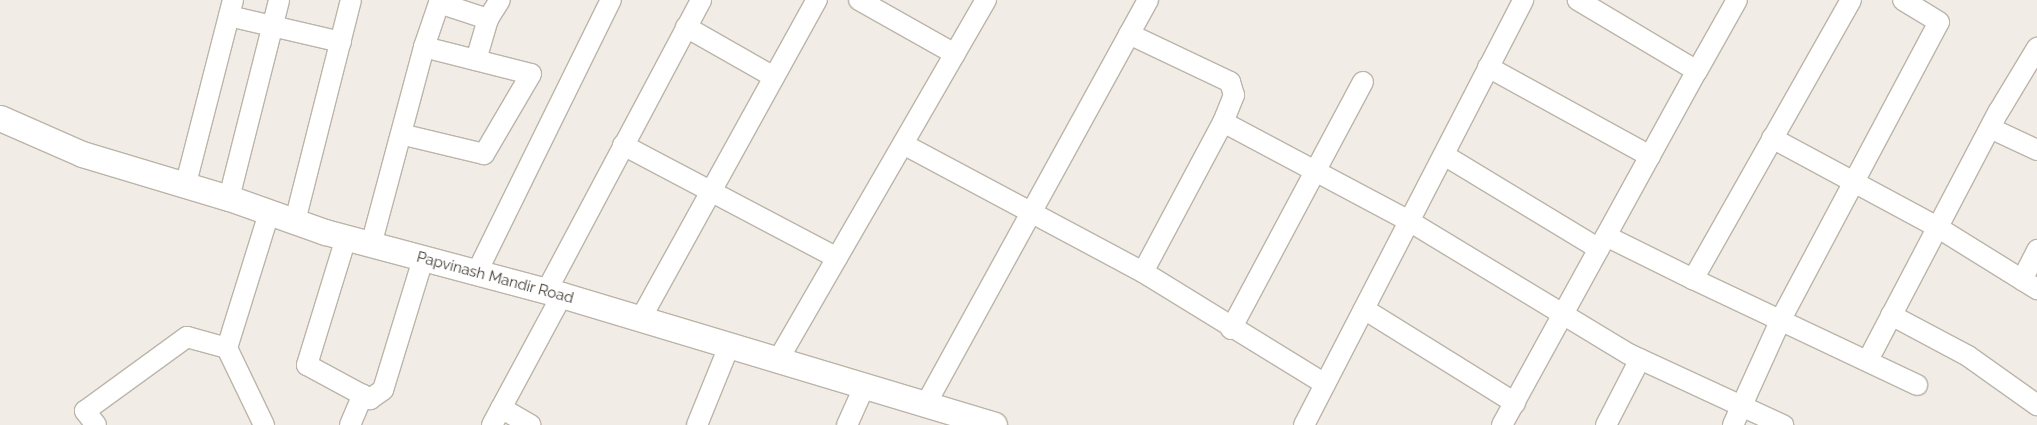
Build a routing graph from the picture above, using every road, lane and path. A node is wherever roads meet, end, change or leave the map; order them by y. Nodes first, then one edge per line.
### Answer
1 (279, 0) edge
2 (352, 0) edge
3 (500, 0) edge
4 (611, 0) edge
5 (701, 0) edge
6 (817, 0) edge
7 (859, 0) edge
8 (986, 0) edge
9 (1148, 0) edge
10 (1523, 0) edge
11 (1578, 0) edge
12 (1737, 0) edge
13 (1851, 0) edge
14 (1903, 0) edge
15 (439, 1) edge
16 (231, 8) edge
17 (488, 19) junction
18 (273, 25) junction
19 (686, 27) junction
20 (1130, 34) junction
21 (341, 42) junction
22 (424, 47) junction
23 (2037, 48) edge
24 (954, 54) junction
25 (476, 60) junction
26 (1488, 67) junction
27 (1697, 71) junction
28 (774, 76) junction
29 (1364, 82) dead end
30 (0, 118) edge
31 (1223, 122) junction
32 (1990, 128) junction
33 (401, 134) junction
34 (1772, 138) junction
35 (902, 144) junction
36 (623, 145) junction
37 (2037, 150) edge
38 (1444, 155) junction
39 (1650, 156) junction
40 (1314, 174) junction
41 (1854, 182) junction
42 (185, 187) junction
43 (710, 189) junction
44 (229, 198) junction
45 (1031, 212) junction
46 (269, 213) junction
47 (1409, 221) junction
48 (295, 222) junction
49 (1936, 227) junction
50 (346, 238) junction
51 (1603, 243) junction
52 (372, 245) junction
53 (2037, 250) edge
54 (837, 258) junction
55 (423, 259) junction
56 (1143, 272) junction
57 (476, 274) junction
58 (1693, 279) junction
59 (2030, 284) edge
60 (555, 292) junction
61 (1364, 309) junction
62 (1562, 314) junction
63 (1891, 315) junction
64 (1780, 319) junction
65 (640, 320) junction
66 (1231, 329) junction
67 (729, 346) junction
68 (227, 348) junction
69 (1640, 359) junction
70 (778, 360) junction
71 (1868, 360) junction
72 (1325, 384) junction
73 (864, 385) junction
74 (1917, 385) dead end
75 (363, 395) junction
76 (927, 402) junction
77 (1514, 403) junction
78 (2037, 405) edge
79 (1742, 406) junction
80 (496, 417) edge
81 (96, 425) edge
82 (264, 425) edge
83 (350, 425) edge
84 (531, 425) edge
85 (697, 425) edge
86 (847, 425) edge
87 (994, 425) edge
88 (1304, 425) edge
89 (1502, 425) edge
90 (1606, 425) edge
91 (1733, 425) edge
92 (1783, 425) edge

1 - 18 street
2 - 21 street
3 - 17 street
4 - 57 street
5 - 19 street
6 - 28 street
7 - 24 street
8 - 24 street
9 - 20 street
10 - 26 street
11 - 27 street
12 - 27 street
13 - 34 street
14 - 41 street
15 - 17 street
15 - 22 street
16 - 18 street
16 - 42 street
17 - 25 street
18 - 21 street
18 - 44 street
19 - 28 street
19 - 36 street
20 - 31 street
20 - 45 street
21 - 48 street
22 - 25 street
22 - 33 street
23 - 32 street
24 - 35 street
25 - 33 street
26 - 38 street
26 - 39 street
27 - 39 street
28 - 43 street
29 - 40 street
30 - 42 street, Papvinash Mandir Road
31 - 40 street
31 - 56 street
32 - 37 street
32 - 49 street
33 - 52 street
34 - 41 street
34 - 58 street
35 - 45 street
35 - 54 street
36 - 43 street
36 - 60 street
38 - 47 street
38 - 51 street
39 - 51 street
40 - 47 street
40 - 66 street
41 - 49 street
41 - 64 street
42 - 44 street, Papvinash Mandir Road
43 - 54 street
43 - 65 street
44 - 46 street, Papvinash Mandir Road
45 - 56 street
45 - 76 street
46 - 48 street, Papvinash Mandir Road
46 - 68 street
47 - 61 street
47 - 62 street
48 - 50 street, Papvinash Mandir Road
49 - 59 street
49 - 63 street
50 - 52 street, Papvinash Mandir Road
50 - 75 street
51 - 58 street
51 - 62 street
52 - 55 street, Papvinash Mandir Road
53 - 59 street
54 - 70 street
55 - 57 street, Papvinash Mandir Road
55 - 75 street
56 - 66 street
57 - 60 street, Papvinash Mandir Road
58 - 64 street
60 - 65 street, Papvinash Mandir Road
60 - 80 street
61 - 72 street
61 - 77 street
62 - 69 street
62 - 77 street
63 - 71 street
63 - 78 street
64 - 71 street
64 - 79 street
65 - 67 street, Papvinash Mandir Road
66 - 72 street
67 - 70 street, Papvinash Mandir Road
67 - 85 street
68 - 81 street
68 - 82 street
69 - 79 street
69 - 90 street
70 - 73 street, Papvinash Mandir Road
71 - 74 street
72 - 88 street
73 - 76 street, Papvinash Mandir Road
73 - 86 street
75 - 83 street
76 - 87 street, Papvinash Mandir Road
77 - 89 street
79 - 91 street
79 - 92 street
80 - 84 street

